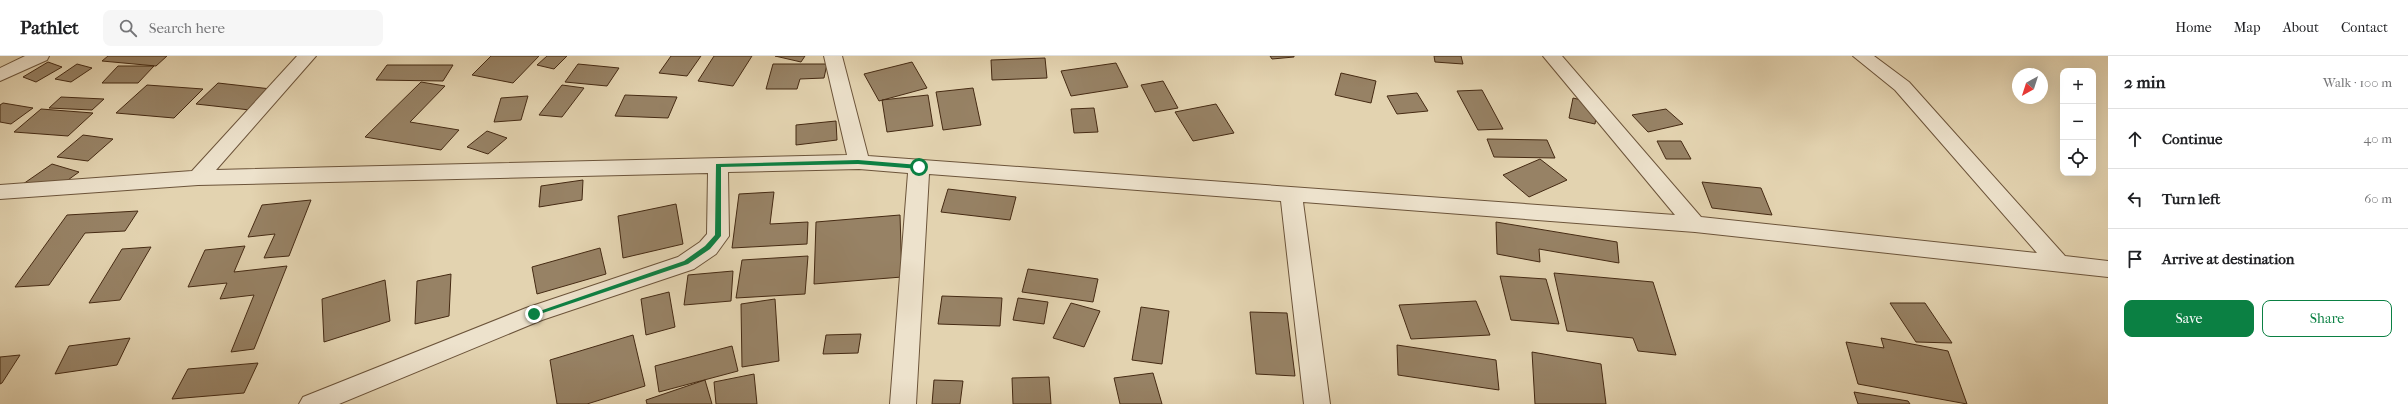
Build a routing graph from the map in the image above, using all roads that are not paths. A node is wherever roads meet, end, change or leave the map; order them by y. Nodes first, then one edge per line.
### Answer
1 (40, 56) edge
2 (307, 56) edge
3 (832, 56) edge
4 (1552, 56) edge
5 (1862, 56) edge
6 (0, 75) edge
7 (858, 162) junction
8 (718, 165) junction
9 (919, 167) junction
10 (198, 178) junction
11 (0, 192) edge
12 (1291, 194) junction
13 (1695, 224) junction
14 (2060, 265) junction
15 (2108, 269) edge
16 (312, 404) edge
17 (903, 404) edge
18 (1317, 404) edge

1 - 6 street
2 - 10 street
3 - 7 street
4 - 13 street
5 - 14 street
7 - 8 street
7 - 9 street
8 - 10 street
8 - 16 street
9 - 12 street
9 - 17 street
10 - 11 street
12 - 13 street
12 - 18 street
13 - 14 street
14 - 15 street

